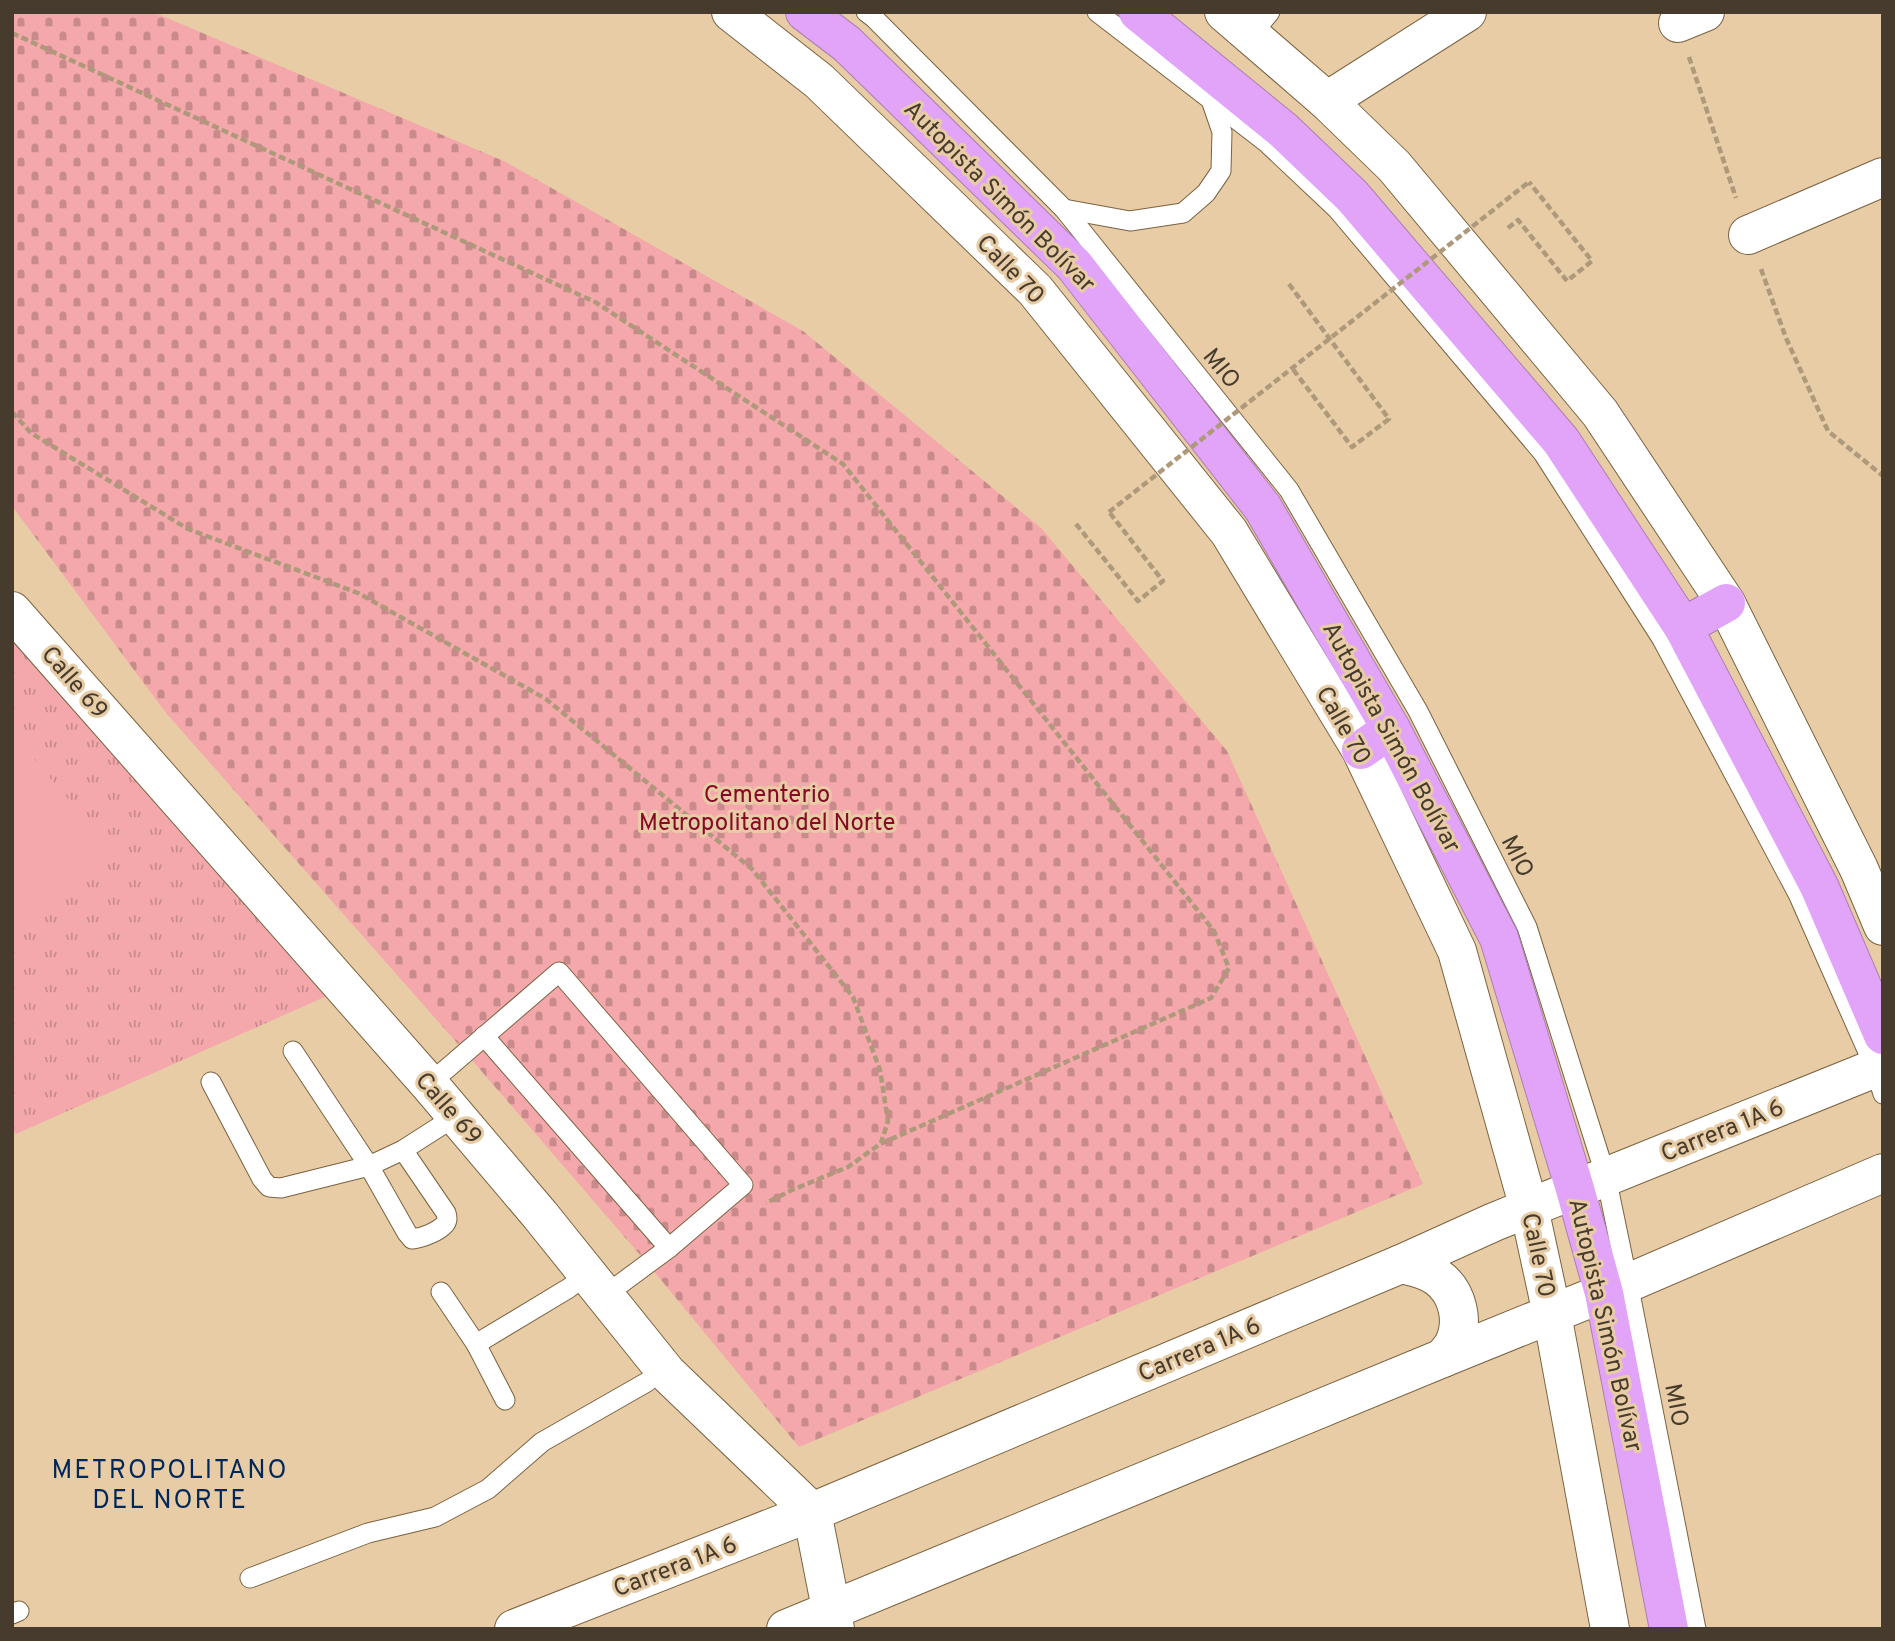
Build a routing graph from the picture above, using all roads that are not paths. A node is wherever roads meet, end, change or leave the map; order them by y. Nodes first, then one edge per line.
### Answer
1 (731, 12) edge
2 (806, 12) edge
3 (866, 12) edge
4 (1097, 12) edge
5 (1138, 12) edge
6 (1467, 12) edge
7 (1248, 20) edge
8 (1210, 100) junction
9 (1327, 101) junction
10 (1883, 177) edge
11 (1064, 209) junction
12 (1748, 235) dead end
13 (1726, 603) junction
14 (12, 611) edge
15 (1682, 627) junction
16 (1376, 740) junction
17 (1883, 926) edge
18 (484, 1036) junction
19 (293, 1051) dead end
20 (1881, 1065) edge
21 (211, 1082) dead end
22 (429, 1084) junction
23 (456, 1116) junction
24 (403, 1150) junction
25 (369, 1166) junction
26 (1883, 1173) edge
27 (1590, 1183) junction
28 (1530, 1208) junction
29 (669, 1248) junction
30 (1401, 1264) junction
31 (596, 1285) junction
32 (1616, 1288) junction
33 (440, 1293) dead end
34 (1552, 1314) junction
35 (476, 1344) junction
36 (1443, 1358) junction
37 (657, 1378) junction
38 (505, 1400) dead end
39 (812, 1512) junction
40 (250, 1578) dead end
41 (833, 1619) edge
42 (514, 1629) edge
43 (786, 1629) edge
44 (1610, 1629) edge
45 (1669, 1629) edge
46 (1696, 1629) edge

1 - 16 street, Calle 70
2 - 16 highway, Autopista Simón Bolívar
3 - 11 lane, MIO
4 - 8 lane
5 - 15 highway
6 - 9 street
7 - 9 street
8 - 11 lane
8 - 20 lane
9 - 13 street
10 - 12 street
11 - 27 lane, MIO
13 - 15 highway
13 - 17 street
14 - 22 street, Calle 69
15 - 20 highway
16 - 27 highway, Autopista Simón Bolívar
16 - 28 street, Calle 70
18 - 22 lane
18 - 29 lane
18 - 29 lane
19 - 25 lane
20 - 27 street, Carrera 1A 6
21 - 25 lane
22 - 23 street, Calle 69
23 - 24 lane
23 - 31 street, Calle 69
24 - 25 lane
24 - 25 lane
26 - 32 street
27 - 28 street, Carrera 1A 6
27 - 32 highway, Autopista Simón Bolívar
28 - 30 street, Carrera 1A 6
28 - 34 street, Calle 70
29 - 31 lane
30 - 36 street
30 - 39 street, Carrera 1A 6
31 - 35 lane
31 - 37 street, Calle 69
32 - 34 street
32 - 45 highway, Autopista Simón Bolívar
32 - 46 lane, MIO
33 - 35 lane
34 - 36 street
34 - 44 street, Calle 70
35 - 38 lane
36 - 41 street
37 - 39 street, Calle 69
37 - 40 lane
39 - 41 street
39 - 42 street, Carrera 1A 6
41 - 43 street

